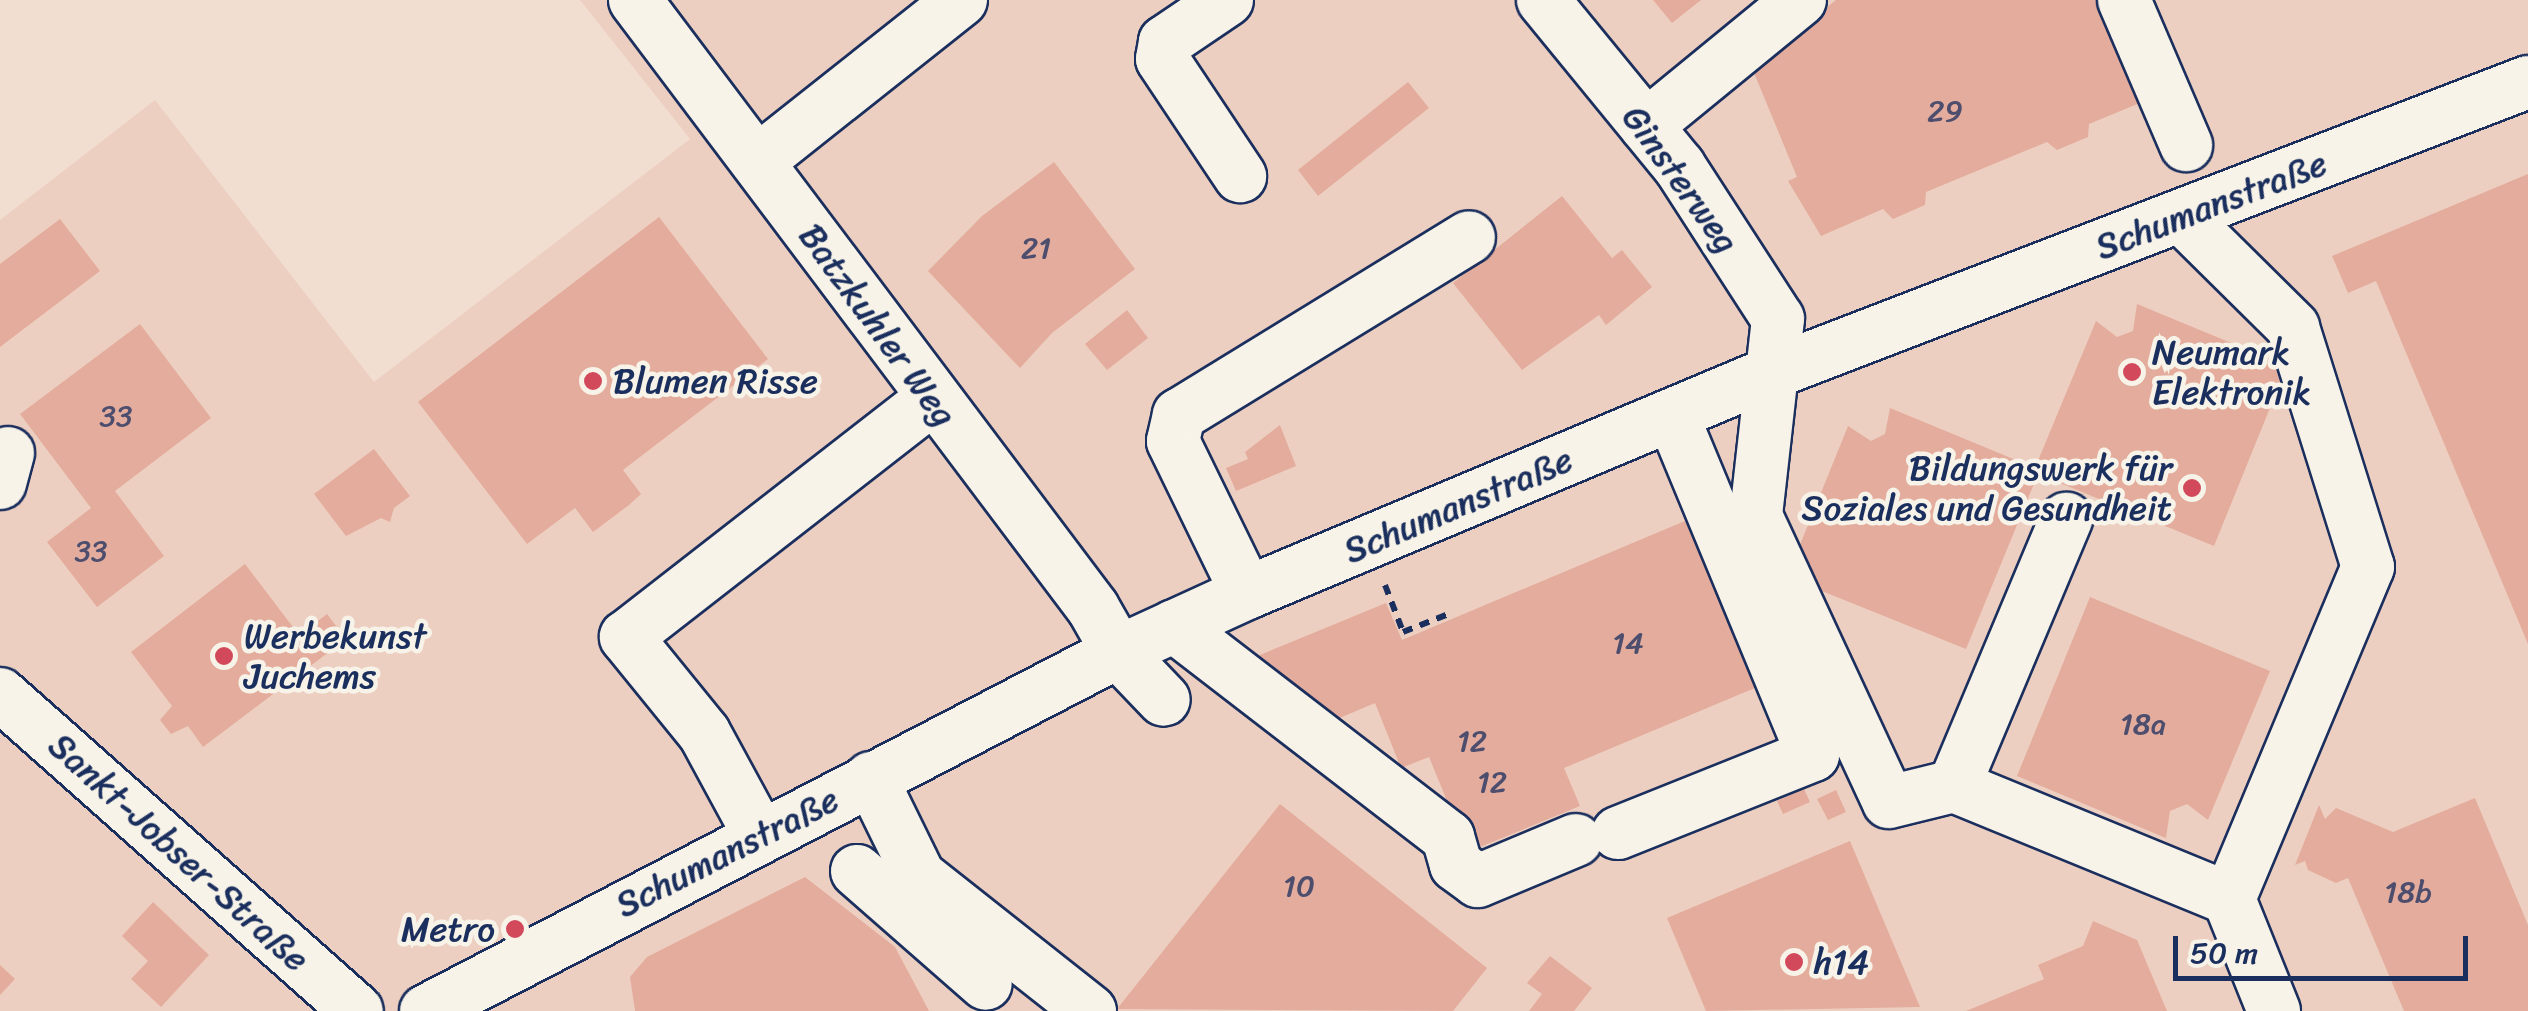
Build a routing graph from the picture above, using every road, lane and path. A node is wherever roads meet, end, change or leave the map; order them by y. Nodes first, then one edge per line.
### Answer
1 (635, 0) edge
2 (961, 0) edge
3 (1227, 0) edge
4 (1544, 0) edge
5 (1800, 0) edge
6 (2124, 0) edge
7 (2528, 82) edge
8 (1646, 126) junction
9 (2186, 146) dead end
10 (758, 161) junction
11 (1240, 176) dead end
12 (2183, 218) junction
13 (1469, 238) dead end
14 (1771, 374) junction
15 (932, 400) junction
16 (1672, 415) junction
17 (2066, 519) dead end
18 (1368, 542) junction
19 (1247, 593) junction
20 (1451, 613) dead end
21 (1174, 626) junction
22 (1118, 652) junction
23 (0, 694) edge
24 (1164, 700) dead end
25 (870, 778) junction
26 (1954, 786) junction
27 (760, 836) junction
28 (857, 871) dead end
29 (2228, 899) junction
30 (986, 984) dead end
31 (357, 1011) edge
32 (426, 1011) edge
33 (1090, 1011) edge
34 (2274, 1011) edge

1 - 10 street, Batzkuhler Weg
2 - 10 street
3 - 11 street
4 - 8 street, Ginsterweg
5 - 8 street
6 - 9 street
7 - 12 street, Schumanstraße
8 - 14 street, Ginsterweg
10 - 15 street, Batzkuhler Weg
12 - 14 street, Schumanstraße
12 - 29 street
13 - 19 street
14 - 16 street, Schumanstraße
14 - 26 street, Ginsterweg
15 - 22 street, Batzkuhler Weg
15 - 27 street
16 - 18 street, Schumanstraße
16 - 21 street
17 - 26 street
18 - 19 street, Schumanstraße
18 - 20 path
19 - 21 street, Schumanstraße
21 - 22 street, Schumanstraße
22 - 24 street, Batzkuhler Weg
22 - 25 street, Schumanstraße
23 - 31 street, Sankt-Jobser-Straße
25 - 27 street, Schumanstraße
25 - 33 street
26 - 29 street
27 - 32 street, Schumanstraße
28 - 30 street
29 - 34 street

